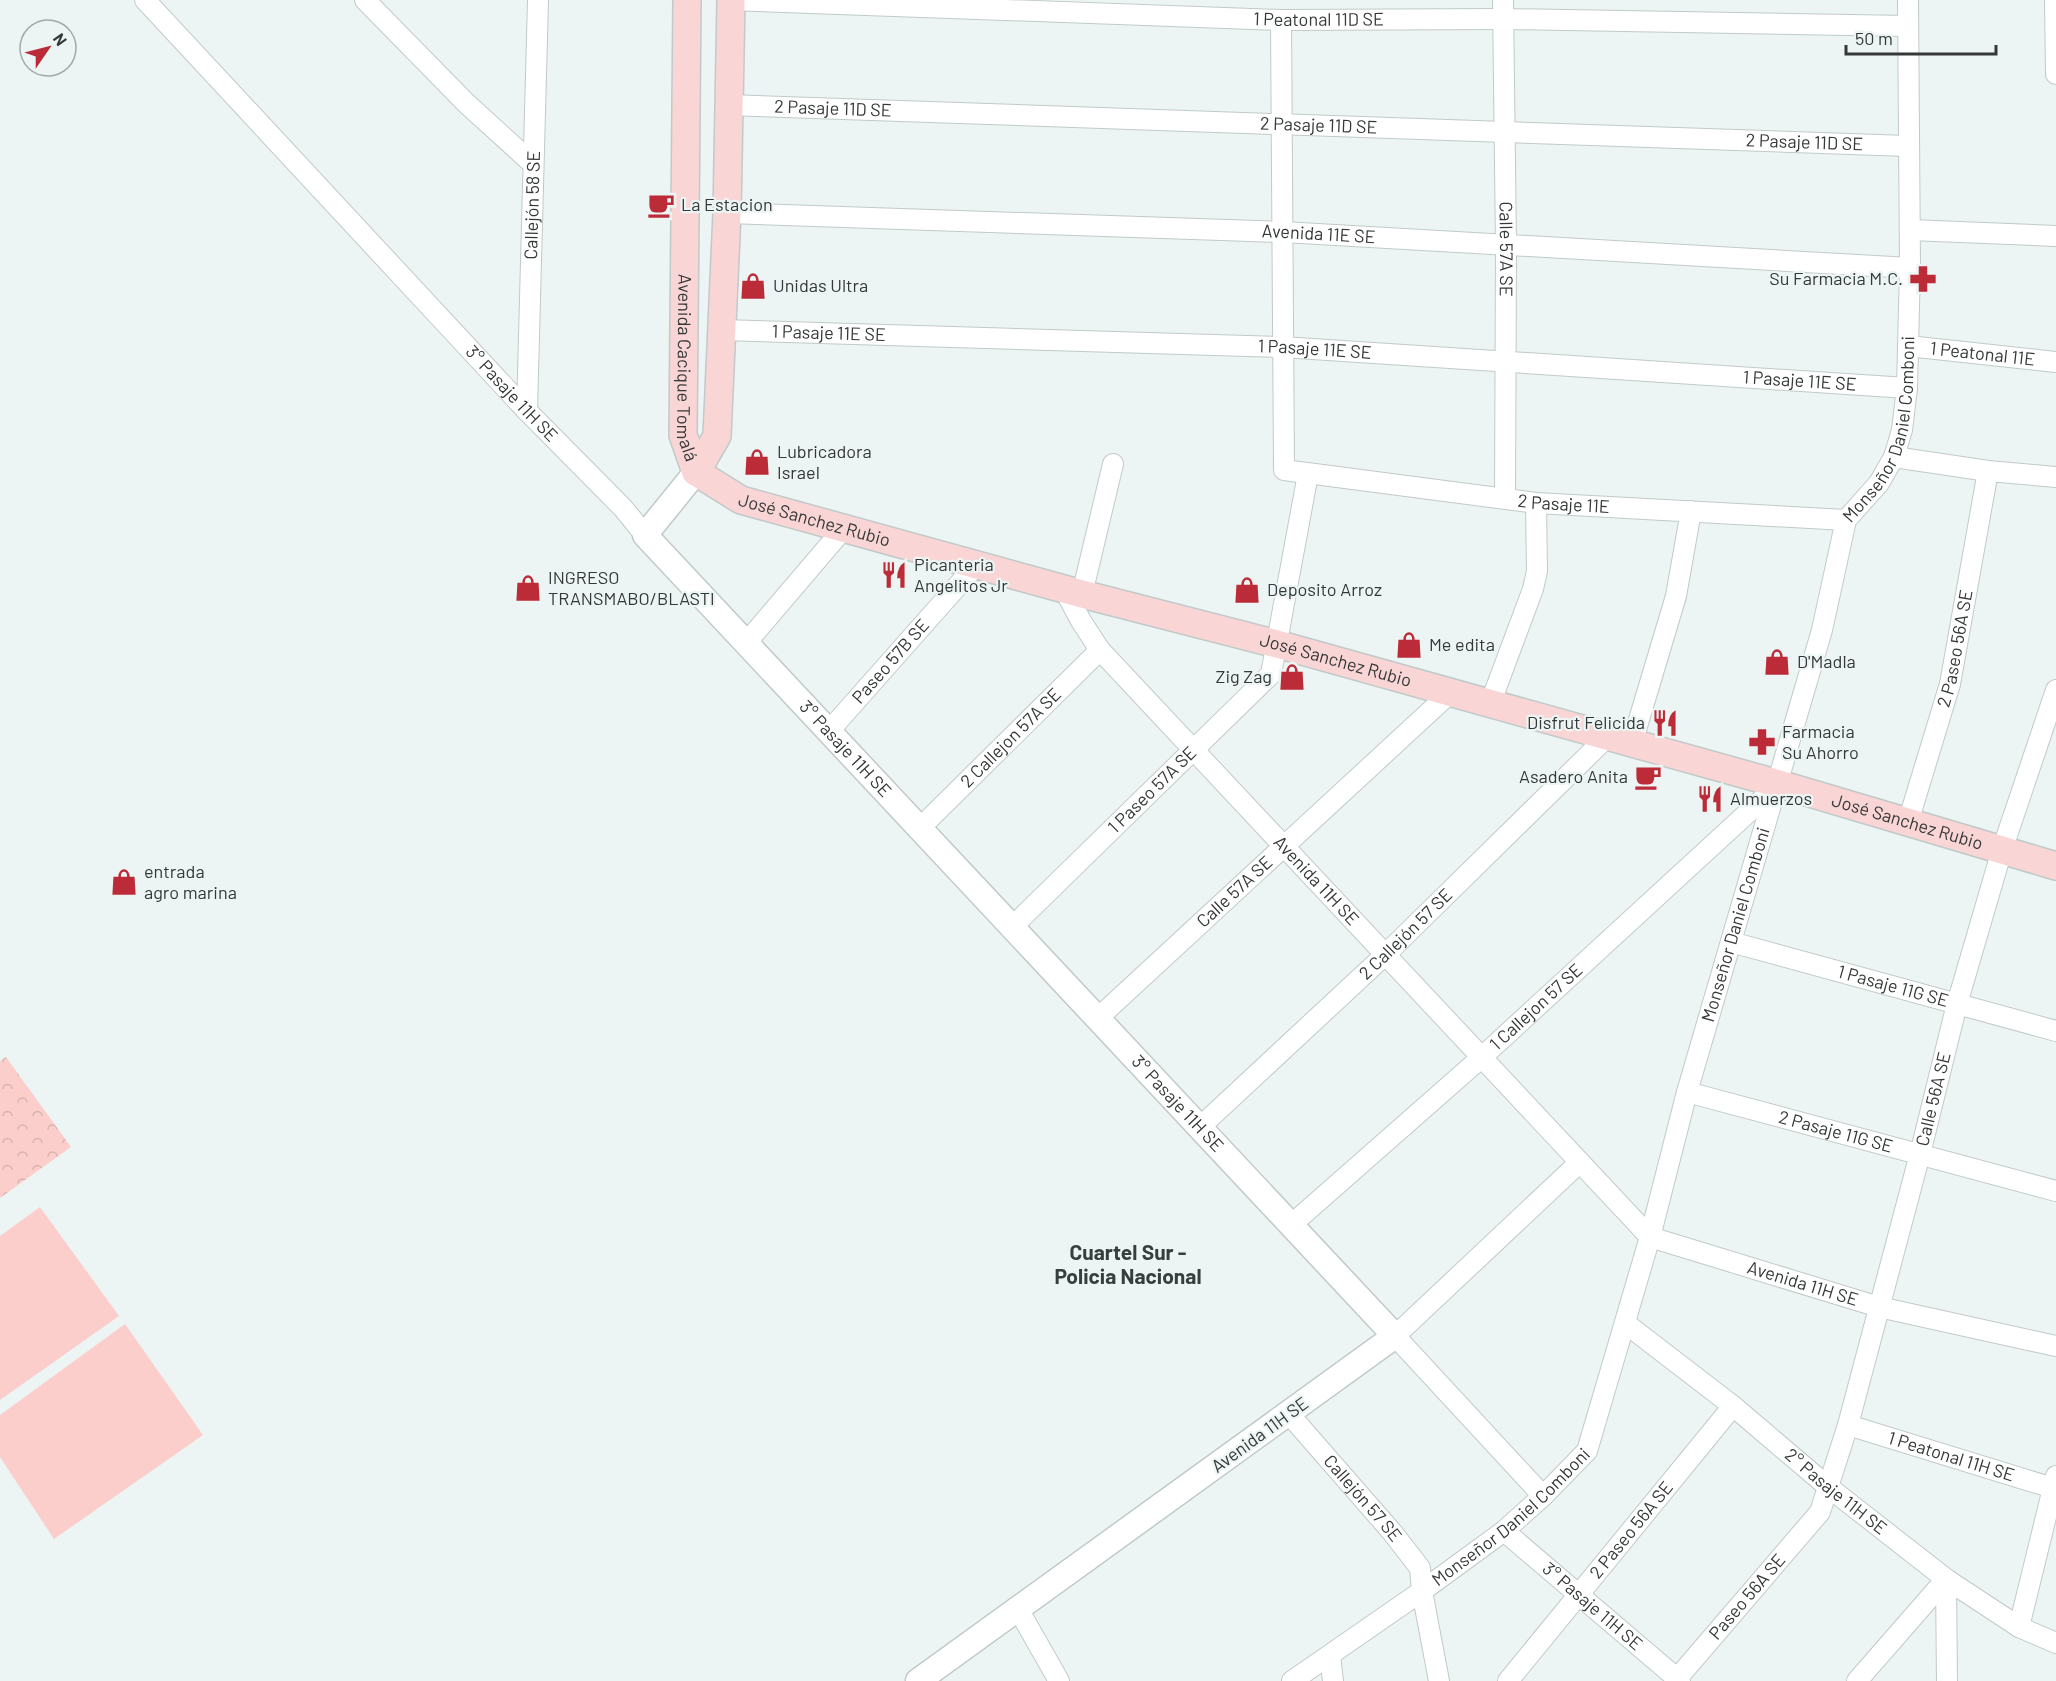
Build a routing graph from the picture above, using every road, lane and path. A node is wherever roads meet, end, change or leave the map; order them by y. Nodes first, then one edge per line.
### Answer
1 (145, 0) edge
2 (365, 0) edge
3 (538, 0) edge
4 (687, 0) edge
5 (731, 0) edge
6 (1908, 0) edge
7 (2055, 0) edge
8 (1036, 6) edge
9 (1503, 10) edge
10 (1281, 20) junction
11 (1908, 26) junction
12 (2056, 74) edge
13 (729, 105) junction
14 (1282, 124) junction
15 (1505, 132) junction
16 (1908, 146) junction
17 (533, 164) junction
18 (727, 213) junction
19 (1910, 230) junction
20 (1283, 232) junction
21 (2056, 236) edge
22 (1506, 246) junction
23 (1910, 268) junction
24 (721, 330) junction
25 (1908, 346) junction
26 (1282, 347) junction
27 (1506, 362) junction
28 (2056, 362) edge
29 (1907, 388) junction
30 (527, 411) junction
31 (1894, 456) junction
32 (1113, 464) dead end
33 (1988, 471) junction
34 (696, 472) junction
35 (1308, 474) junction
36 (2056, 477) edge
37 (1505, 498) junction
38 (1536, 504) junction
39 (1691, 511) junction
40 (1846, 520) junction
41 (845, 527) junction
42 (645, 535) junction
43 (977, 564) junction
44 (1073, 591) junction
45 (746, 643) junction
46 (1276, 644) junction
47 (1100, 650) junction
48 (2056, 690) edge
49 (1450, 693) junction
50 (1490, 704) junction
51 (829, 731) junction
52 (1620, 740) junction
53 (1194, 750) junction
54 (1779, 784) junction
55 (1908, 822) junction
56 (920, 828) junction
57 (1284, 846) junction
58 (2002, 850) junction
59 (2056, 866) edge
60 (1012, 927) junction
61 (1731, 942) junction
62 (1386, 954) junction
63 (1957, 1004) junction
64 (1098, 1018) junction
65 (2056, 1031) edge
66 (1482, 1057) junction
67 (1687, 1092) junction
68 (1200, 1127) junction
69 (1920, 1154) junction
70 (1580, 1162) junction
71 (2056, 1191) edge
72 (1292, 1225) junction
73 (1650, 1237) junction
74 (1879, 1307) junction
75 (1625, 1323) junction
76 (1395, 1336) junction
77 (2056, 1346) edge
78 (1733, 1406) junction
79 (1289, 1414) junction
80 (1848, 1425) junction
81 (2055, 1484) edge
82 (1827, 1486) junction
83 (1543, 1496) junction
84 (1820, 1512) joint
85 (1504, 1531) junction
86 (1946, 1579) junction
87 (1422, 1591) junction
88 (1578, 1595) junction
89 (1018, 1609) junction
90 (2019, 1627) junction
91 (2056, 1643) edge
92 (1330, 1656) junction
93 (1677, 1680) edge
94 (918, 1681) edge
95 (1059, 1681) edge
96 (1292, 1681) edge
97 (1333, 1681) edge
98 (1439, 1681) edge
99 (1508, 1681) edge
100 (1857, 1681) edge
101 (1947, 1681) edge

1 - 30 street, 3° Pasaje 11H SE
2 - 17 street
3 - 17 street, Callejón 58 SE
4 - 34 main road, Avenida Cacique Tomalá
5 - 8 street, 1 Peatonal 11D SE
5 - 13 main road, Avenida Cacique Tomalá
6 - 11 street, Monseñor Daniel Comboni
7 - 12 street
8 - 10 street, 1 Peatonal 11D SE
9 - 10 street, 1 Peatonal 11D SE
9 - 11 street, 1 Peatonal 11D SE
9 - 15 street, Calle 57A SE
10 - 14 street
11 - 16 street, Monseñor Daniel Comboni
13 - 14 street, 2 Pasaje 11D SE
13 - 18 main road, Avenida Cacique Tomalá
14 - 15 street, 2 Pasaje 11D SE
14 - 20 street
15 - 16 street, 2 Pasaje 11D SE
15 - 22 street, Calle 57A SE
16 - 19 street, Monseñor Daniel Comboni
17 - 30 street, Callejón 58 SE
18 - 20 street, Avenida 11E SE
18 - 24 main road, Avenida Cacique Tomalá
19 - 21 street
19 - 23 street, Monseñor Daniel Comboni
20 - 22 street, Avenida 11E SE
20 - 26 street
22 - 23 street, Avenida 11E SE
22 - 27 street, Calle 57A SE
23 - 25 street, Monseñor Daniel Comboni
24 - 26 street, 1 Pasaje 11E SE
24 - 34 main road, Avenida Cacique Tomalá
25 - 28 street, 1 Peatonal 11E
25 - 29 street, Monseñor Daniel Comboni
26 - 27 street, 1 Pasaje 11E SE
26 - 35 street, 2 Pasaje 11E
27 - 29 street, 1 Pasaje 11E SE
27 - 37 street, Calle 57A SE
29 - 31 street, Monseñor Daniel Comboni
30 - 42 street, 3° Pasaje 11H SE
31 - 33 street
31 - 40 street, Monseñor Daniel Comboni
32 - 44 street
33 - 36 street
33 - 55 street, 2 Paseo 56A SE
34 - 41 main road, José Sanchez Rubio
34 - 42 street
35 - 37 street, 2 Pasaje 11E
35 - 46 street, 1 Paseo 57A SE
37 - 38 street, 2 Pasaje 11E
38 - 39 street, 2 Pasaje 11E
38 - 50 street
39 - 40 street, 2 Pasaje 11E
39 - 52 street, 2 Callejón 57 SE
40 - 54 street, Monseñor Daniel Comboni
41 - 43 main road, José Sanchez Rubio
41 - 45 street
42 - 45 street, 3° Pasaje 11H SE
43 - 44 main road, José Sanchez Rubio
43 - 51 street, Paseo 57B SE
44 - 46 main road, José Sanchez Rubio
44 - 47 street, Avenida 11H SE
45 - 51 street, 3° Pasaje 11H SE
46 - 49 main road, José Sanchez Rubio
46 - 53 street, 1 Paseo 57A SE
47 - 53 street, Avenida 11H SE
47 - 56 street, 2 Callejon 57A SE
48 - 58 street, Calle 56A SE
49 - 50 main road, José Sanchez Rubio
49 - 57 street, Calle 57A SE
50 - 52 main road, José Sanchez Rubio
51 - 56 street, 3° Pasaje 11H SE
52 - 54 main road, José Sanchez Rubio
52 - 62 street, 2 Callejón 57 SE
53 - 57 street, Avenida 11H SE
53 - 60 street, 1 Paseo 57A SE
54 - 55 main road, José Sanchez Rubio
54 - 61 street, Monseñor Daniel Comboni
54 - 66 street, 1 Callejon 57 SE
55 - 58 main road, José Sanchez Rubio
56 - 60 street, 3° Pasaje 11H SE
57 - 62 street, Avenida 11H SE
57 - 64 street, Calle 57A SE
58 - 59 main road, José Sanchez Rubio
58 - 63 street, Calle 56A SE
60 - 64 street, 3° Pasaje 11H SE
61 - 63 street, 1 Pasaje 11G SE
61 - 67 street, Monseñor Daniel Comboni
62 - 66 street, Avenida 11H SE
62 - 68 street, 2 Callejón 57 SE
63 - 65 street, 1 Pasaje 11G SE
63 - 69 street, Calle 56A SE
64 - 68 street, 3° Pasaje 11H SE
66 - 70 street, Avenida 11H SE
66 - 72 street, 1 Callejon 57 SE
67 - 69 street, 2 Pasaje 11G SE
67 - 73 street, Monseñor Daniel Comboni
68 - 72 street, 3° Pasaje 11H SE
69 - 71 street, 2 Pasaje 11G SE
69 - 74 street, Calle 56A SE
70 - 73 street, Avenida 11H SE
70 - 76 street, Avenida 11H SE
72 - 76 street, 3° Pasaje 11H SE
73 - 74 street, Avenida 11H SE
73 - 75 street, Monseñor Daniel Comboni
74 - 77 street, Avenida 11H SE
74 - 80 street, Calle 56A SE
75 - 78 street, 2° Pasaje 11H SE
75 - 83 street, Monseñor Daniel Comboni
76 - 79 street, Avenida 11H SE
76 - 83 street, 3° Pasaje 11H SE
78 - 82 street, 2° Pasaje 11H SE
78 - 88 street, 2 Paseo 56A SE
79 - 87 street, Callejón 57 SE
79 - 89 street, Avenida 11H SE
80 - 81 street, 1 Peatonal 11H SE
80 - 82 street, Calle 56A SE
81 - 90 street
82 - 84 street, Calle 56A SE
82 - 86 street, 2° Pasaje 11H SE
83 - 85 street, Monseñor Daniel Comboni
84 - 93 street, Paseo 56A SE
85 - 87 street, Monseñor Daniel Comboni
85 - 88 street, 3° Pasaje 11H SE
86 - 90 street, 2° Pasaje 11H SE
86 - 100 street
86 - 101 street
87 - 92 street, Monseñor Daniel Comboni
87 - 98 street, Callejón 57 SE
88 - 93 street, 3° Pasaje 11H SE
88 - 99 street, 2 Paseo 56A SE
89 - 94 street, Avenida 11H SE
89 - 95 street
90 - 91 street, 2° Pasaje 11H SE
92 - 96 street, Monseñor Daniel Comboni
92 - 97 street

